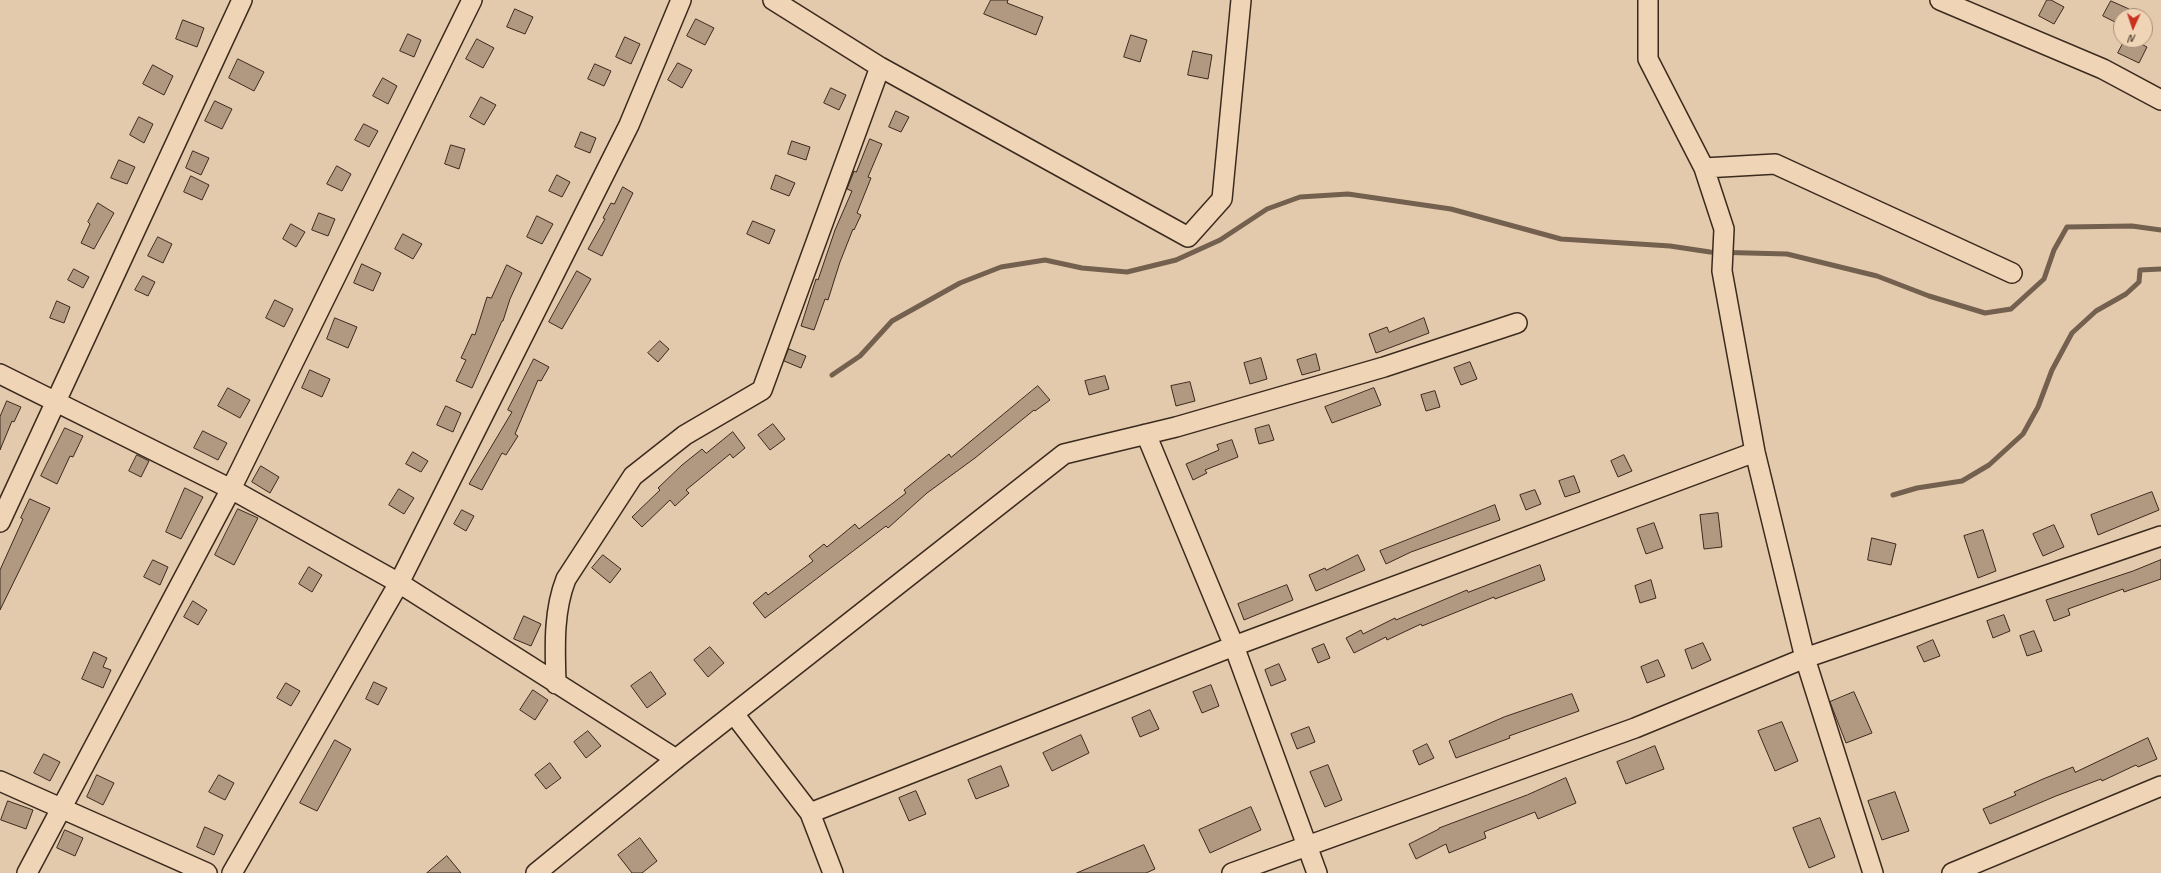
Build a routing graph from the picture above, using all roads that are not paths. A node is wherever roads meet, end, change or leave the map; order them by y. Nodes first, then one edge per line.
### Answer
1 (242, 0) edge
2 (472, 0) edge
3 (681, 0) edge
4 (773, 0) edge
5 (1241, 0) edge
6 (1648, 0) edge
7 (1940, 0) edge
8 (794, 6) edge
9 (880, 67) junction
10 (2161, 100) edge
11 (1704, 168) junction
12 (2012, 273) dead end
13 (1517, 323) dead end
14 (0, 374) edge
15 (57, 401) junction
16 (1146, 434) junction
17 (1755, 452) junction
18 (231, 489) junction
19 (0, 522) edge
20 (2161, 536) edge
21 (399, 583) junction
22 (1234, 646) junction
23 (1805, 658) junction
24 (556, 684) junction
25 (734, 714) junction
26 (676, 759) junction
27 (0, 781) edge
28 (2161, 786) edge
29 (60, 808) junction
30 (810, 813) junction
31 (1308, 844) junction
32 (27, 873) edge
33 (207, 873) edge
34 (232, 873) edge
35 (536, 873) edge
36 (833, 873) edge
37 (1232, 873) edge
38 (1317, 873) edge
39 (1872, 873) edge
40 (1952, 873) edge

1 - 15 street
2 - 18 street
3 - 21 street
4 - 8 street
5 - 9 street
6 - 11 street
7 - 10 street
8 - 9 street
9 - 24 street
11 - 12 street
11 - 17 street
13 - 16 street
14 - 15 street
15 - 18 street
15 - 19 street
16 - 22 street
16 - 25 street
17 - 22 street
17 - 23 street
18 - 21 street
18 - 29 street
20 - 23 street
21 - 24 street
21 - 34 street
22 - 30 street
22 - 31 street
23 - 31 street
23 - 39 street
24 - 26 street
25 - 26 street
25 - 30 street
26 - 35 street
27 - 29 street
28 - 40 street
29 - 32 street
29 - 33 street
30 - 36 street
31 - 37 street
31 - 38 street

